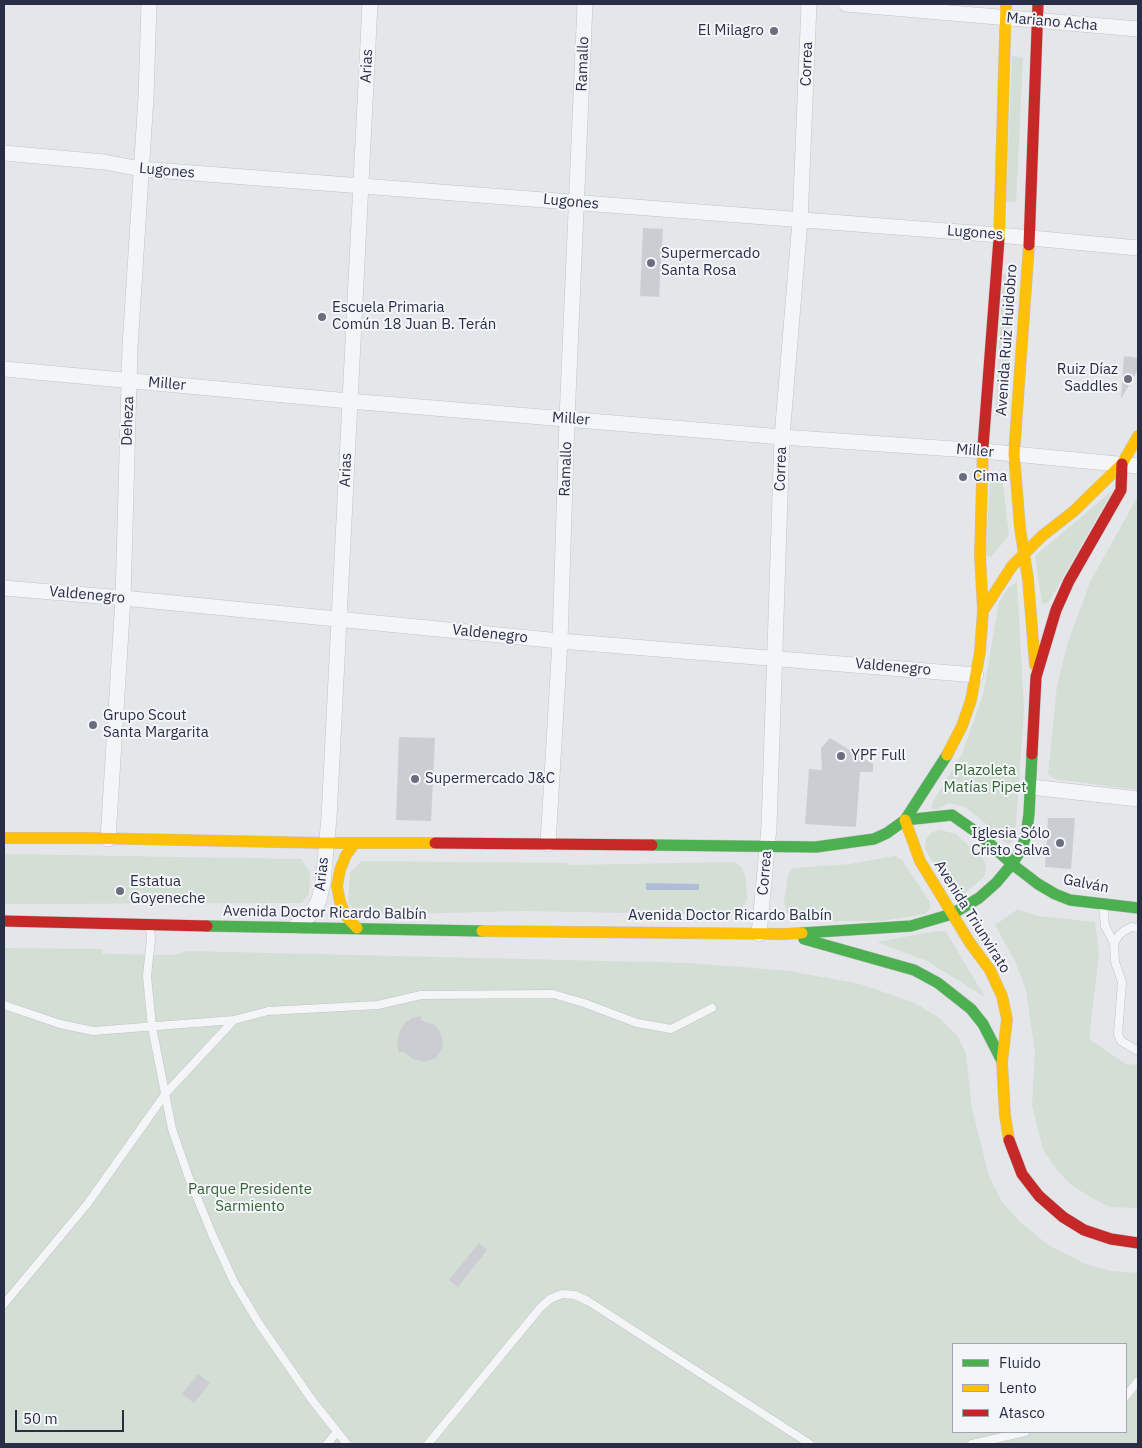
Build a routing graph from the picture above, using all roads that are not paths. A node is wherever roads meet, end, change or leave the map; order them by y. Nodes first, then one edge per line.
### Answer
1 (149, 4) edge
2 (370, 4) edge
3 (585, 4) edge
4 (809, 4) edge
5 (846, 4) edge
6 (1038, 4) edge
7 (1006, 11) edge
8 (1037, 21) junction
9 (1138, 29) edge
10 (4, 152) edge
11 (141, 169) junction
12 (361, 185) junction
13 (577, 202) junction
14 (800, 221) junction
15 (999, 235) junction
16 (1029, 238) junction
17 (1138, 248) edge
18 (4, 369) edge
19 (129, 380) junction
20 (349, 401) junction
21 (567, 419) junction
22 (1138, 436) edge
23 (782, 437) junction
24 (983, 452) junction
25 (1014, 454) junction
26 (1122, 464) junction
27 (1138, 466) edge
28 (1024, 552) junction
29 (4, 588) edge
30 (123, 598) junction
31 (983, 611) junction
32 (340, 619) junction
33 (560, 640) junction
34 (774, 657) junction
35 (976, 675) junction
36 (1036, 677) junction
37 (1031, 787) junction
38 (1138, 799) edge
39 (905, 820) junction
40 (4, 838) edge
41 (108, 839) junction
42 (326, 843) junction
43 (355, 843) junction
44 (548, 844) junction
45 (768, 847) junction
46 (1012, 864) junction
47 (1103, 904) junction
48 (1138, 908) edge
49 (952, 914) junction
50 (4, 921) edge
51 (149, 924) junction
52 (296, 926) junction
53 (357, 928) junction
54 (1138, 928) edge
55 (759, 934) junction
56 (784, 934) junction
57 (1114, 943) junction
58 (4, 1005) edge
59 (712, 1008) dead end
60 (234, 1020) junction
61 (152, 1028) junction
62 (1138, 1049) edge
63 (1002, 1062) junction
64 (166, 1093) junction
65 (1138, 1243) edge
66 (4, 1304) edge
67 (1138, 1381) edge
68 (1127, 1395) edge
69 (337, 1432) junction
70 (1021, 1433) edge
71 (327, 1444) edge
72 (347, 1444) edge
73 (428, 1444) edge
74 (810, 1444) edge
75 (972, 1444) edge

1 - 11 street, Deheza
2 - 12 street, Arias
3 - 13 street, Ramallo
4 - 14 street, Correa
5 - 7 street, Mariano Acha
6 - 8 main road, Avenida Ruiz Huidobro
7 - 8 street, Mariano Acha
7 - 15 main road, Avenida Ruiz Huidobro
8 - 9 street, Mariano Acha
8 - 16 main road, Avenida Ruiz Huidobro
10 - 11 street, Lugones
11 - 12 street, Lugones
11 - 19 street, Deheza
12 - 13 street, Lugones
12 - 20 street, Arias
13 - 14 street, Lugones
13 - 21 street, Ramallo
14 - 15 street, Lugones
14 - 23 street, Correa
15 - 16 street, Lugones
15 - 24 main road, Avenida Ruiz Huidobro
16 - 17 street, Lugones
16 - 25 main road, Avenida Ruiz Huidobro
18 - 19 street, Miller
19 - 20 street, Miller
19 - 30 street, Deheza
20 - 21 street, Miller
20 - 32 street, Arias
21 - 23 street, Miller
21 - 33 street, Ramallo
22 - 26 main road, Avenida Doctor Ricardo Balbín
23 - 24 street, Miller
23 - 34 street, Correa
24 - 25 street, Miller
24 - 31 main road, Avenida Ruiz Huidobro
25 - 26 street, Miller
25 - 28 main road, Avenida Ruiz Huidobro
26 - 27 street, Miller
26 - 28 main road, Avenida Doctor Ricardo Balbín
26 - 36 main road, Avenida Doctor Ricardo Balbín
28 - 31 main road, Avenida Doctor Ricardo Balbín
28 - 36 main road, Avenida Ruiz Huidobro
29 - 30 street, Valdenegro
30 - 32 street, Valdenegro
30 - 41 street, Deheza
31 - 35 main road, Avenida Ruiz Huidobro
32 - 33 street, Valdenegro
32 - 42 street, Arias
33 - 34 street, Valdenegro
33 - 44 street, Ramallo
34 - 35 street, Valdenegro
34 - 45 street, Correa
35 - 39 main road
36 - 37 main road, Avenida Doctor Ricardo Balbín
37 - 38 street
37 - 46 main road, Avenida Doctor Ricardo Balbín
39 - 45 main road
39 - 46 main road, Galván
39 - 49 main road, Avenida Triunvirato
40 - 41 main road
41 - 42 main road
42 - 43 main road
42 - 52 street, Arias
43 - 44 main road
43 - 53 main road
44 - 45 main road
45 - 55 street, Correa
46 - 47 main road, Galván
46 - 49 main road, Avenida Doctor Ricardo Balbín
47 - 48 main road, Galván
47 - 57 lane
49 - 56 main road, Avenida Doctor Ricardo Balbín
49 - 63 main road, Avenida Triunvirato
50 - 51 main road, Avenida Doctor Ricardo Balbín
51 - 52 main road, Avenida Doctor Ricardo Balbín
51 - 61 lane
52 - 53 main road, Avenida Doctor Ricardo Balbín
53 - 55 main road, Avenida Doctor Ricardo Balbín
54 - 57 lane
55 - 56 main road, Avenida Doctor Ricardo Balbín
56 - 63 main road, Avenida Triunvirato
57 - 62 lane
58 - 61 lane
59 - 60 lane
60 - 61 lane
60 - 64 lane
61 - 64 lane
63 - 65 main road, Avenida Triunvirato
64 - 66 lane
64 - 69 lane
67 - 68 lane
69 - 71 lane
69 - 72 lane
70 - 75 lane
73 - 74 lane

